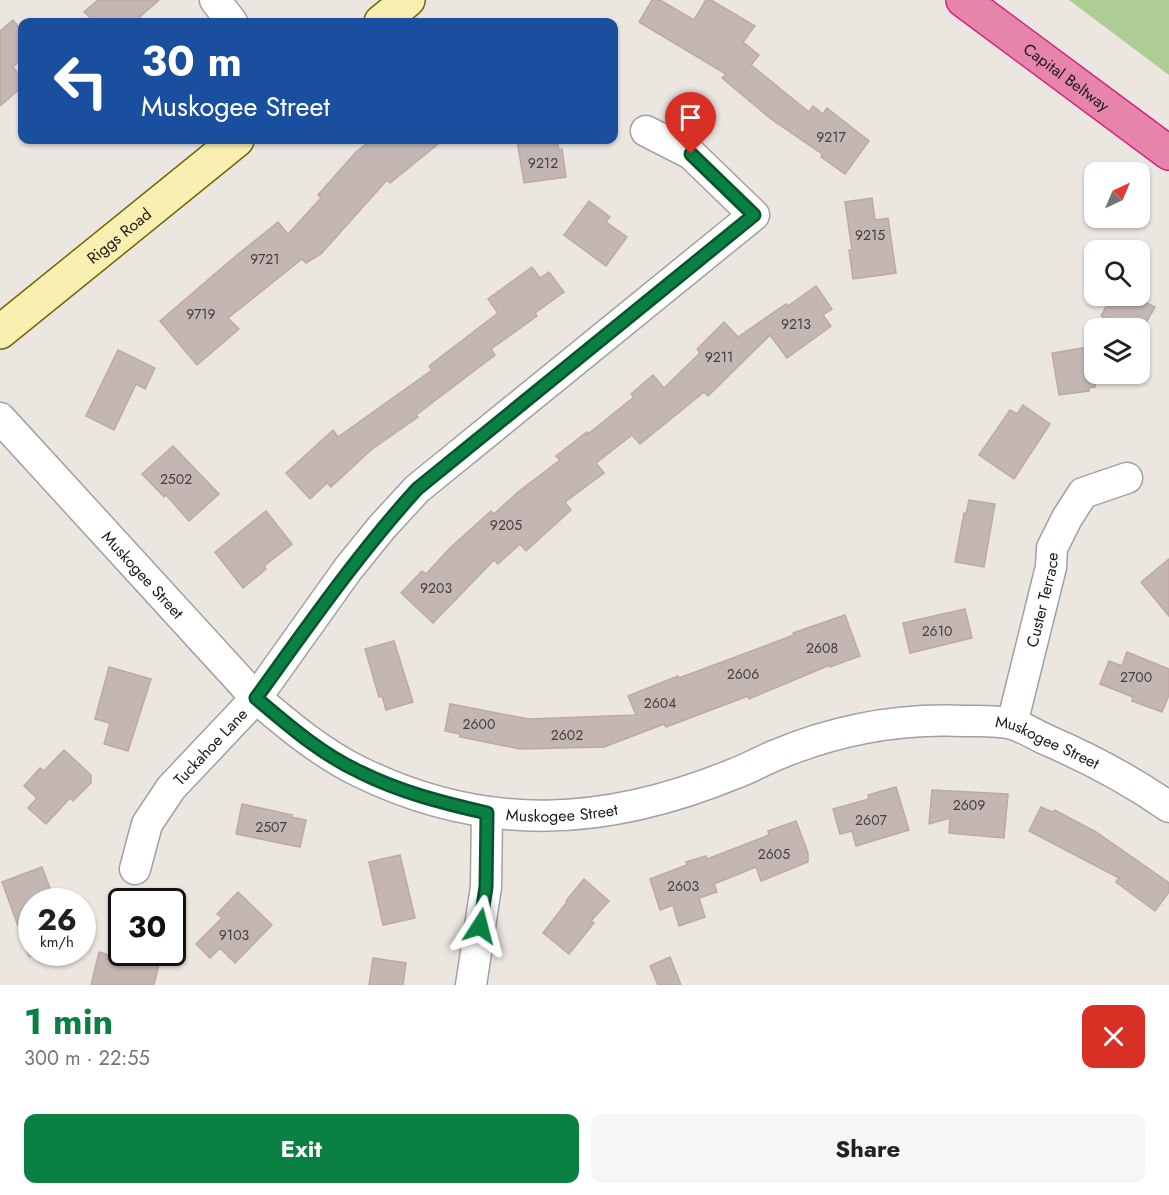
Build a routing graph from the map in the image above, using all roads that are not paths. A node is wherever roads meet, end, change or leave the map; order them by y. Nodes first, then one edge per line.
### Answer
1 (215, 0) edge
2 (408, 0) edge
3 (963, 0) edge
4 (229, 18) edge
5 (386, 18) edge
6 (646, 130) dead end
7 (232, 144) edge
8 (1169, 153) edge
9 (0, 332) edge
10 (0, 418) edge
11 (1127, 477) dead end
12 (256, 698) junction
13 (1012, 724) junction
14 (1169, 807) edge
15 (487, 813) junction
16 (135, 869) dead end
17 (471, 985) edge

1 - 4 street
2 - 5 main road
3 - 8 highway, Capital Beltway
6 - 12 street, Tuckahoe Lane
7 - 9 main road, Riggs Road
10 - 12 street, Muskogee Street
11 - 13 street, Custer Terrace
12 - 15 street, Muskogee Street
12 - 16 street, Tuckahoe Lane
13 - 14 street, Muskogee Street
13 - 15 street, Muskogee Street
15 - 17 street

